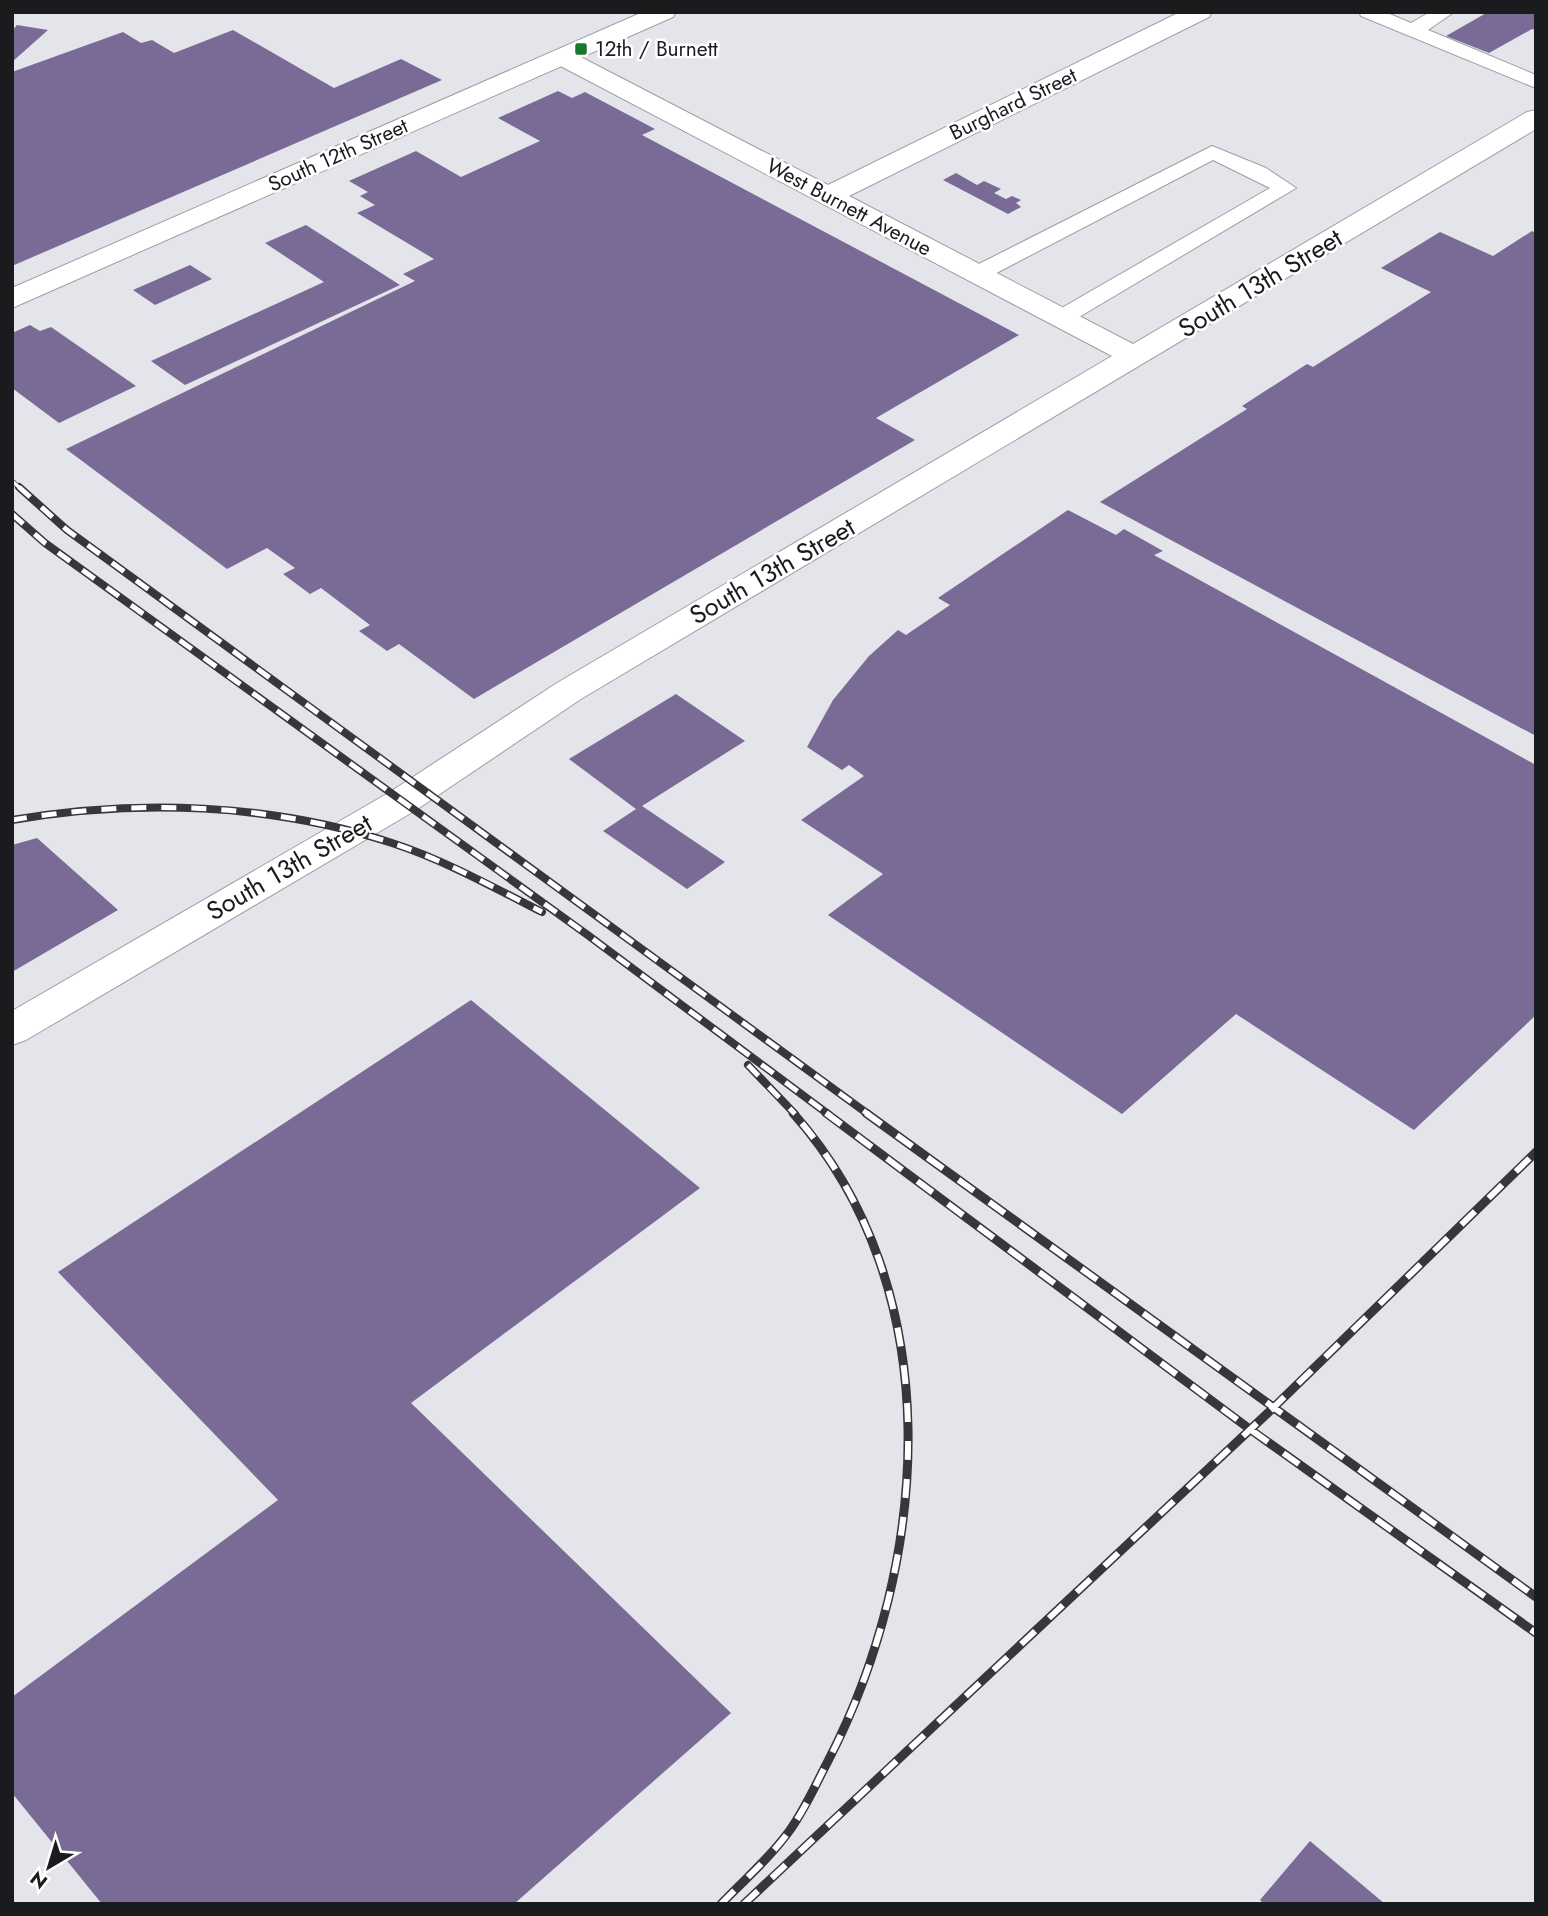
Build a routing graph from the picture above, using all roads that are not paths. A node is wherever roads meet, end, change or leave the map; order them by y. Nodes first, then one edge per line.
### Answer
1 (664, 12) edge
2 (1200, 12) edge
3 (1368, 12) edge
4 (1445, 12) edge
5 (1413, 30) junction
6 (562, 57) junction
7 (1536, 62) edge
8 (1527, 78) edge
9 (1536, 118) edge
10 (827, 195) junction
11 (977, 274) junction
12 (12, 299) edge
13 (1061, 318) junction
14 (1136, 357) junction
15 (12, 1030) edge

1 - 6 street, South 12th Street
2 - 10 street, Burghard Street
3 - 5 lane
4 - 5 lane
5 - 8 lane
6 - 10 street, West Burnett Avenue
6 - 12 street, South 12th Street
7 - 8 lane
9 - 14 street, South 13th Street
10 - 11 street, West Burnett Avenue
11 - 13 street, West Burnett Avenue
11 - 13 lane
13 - 14 street, West Burnett Avenue
14 - 15 street, South 13th Street

